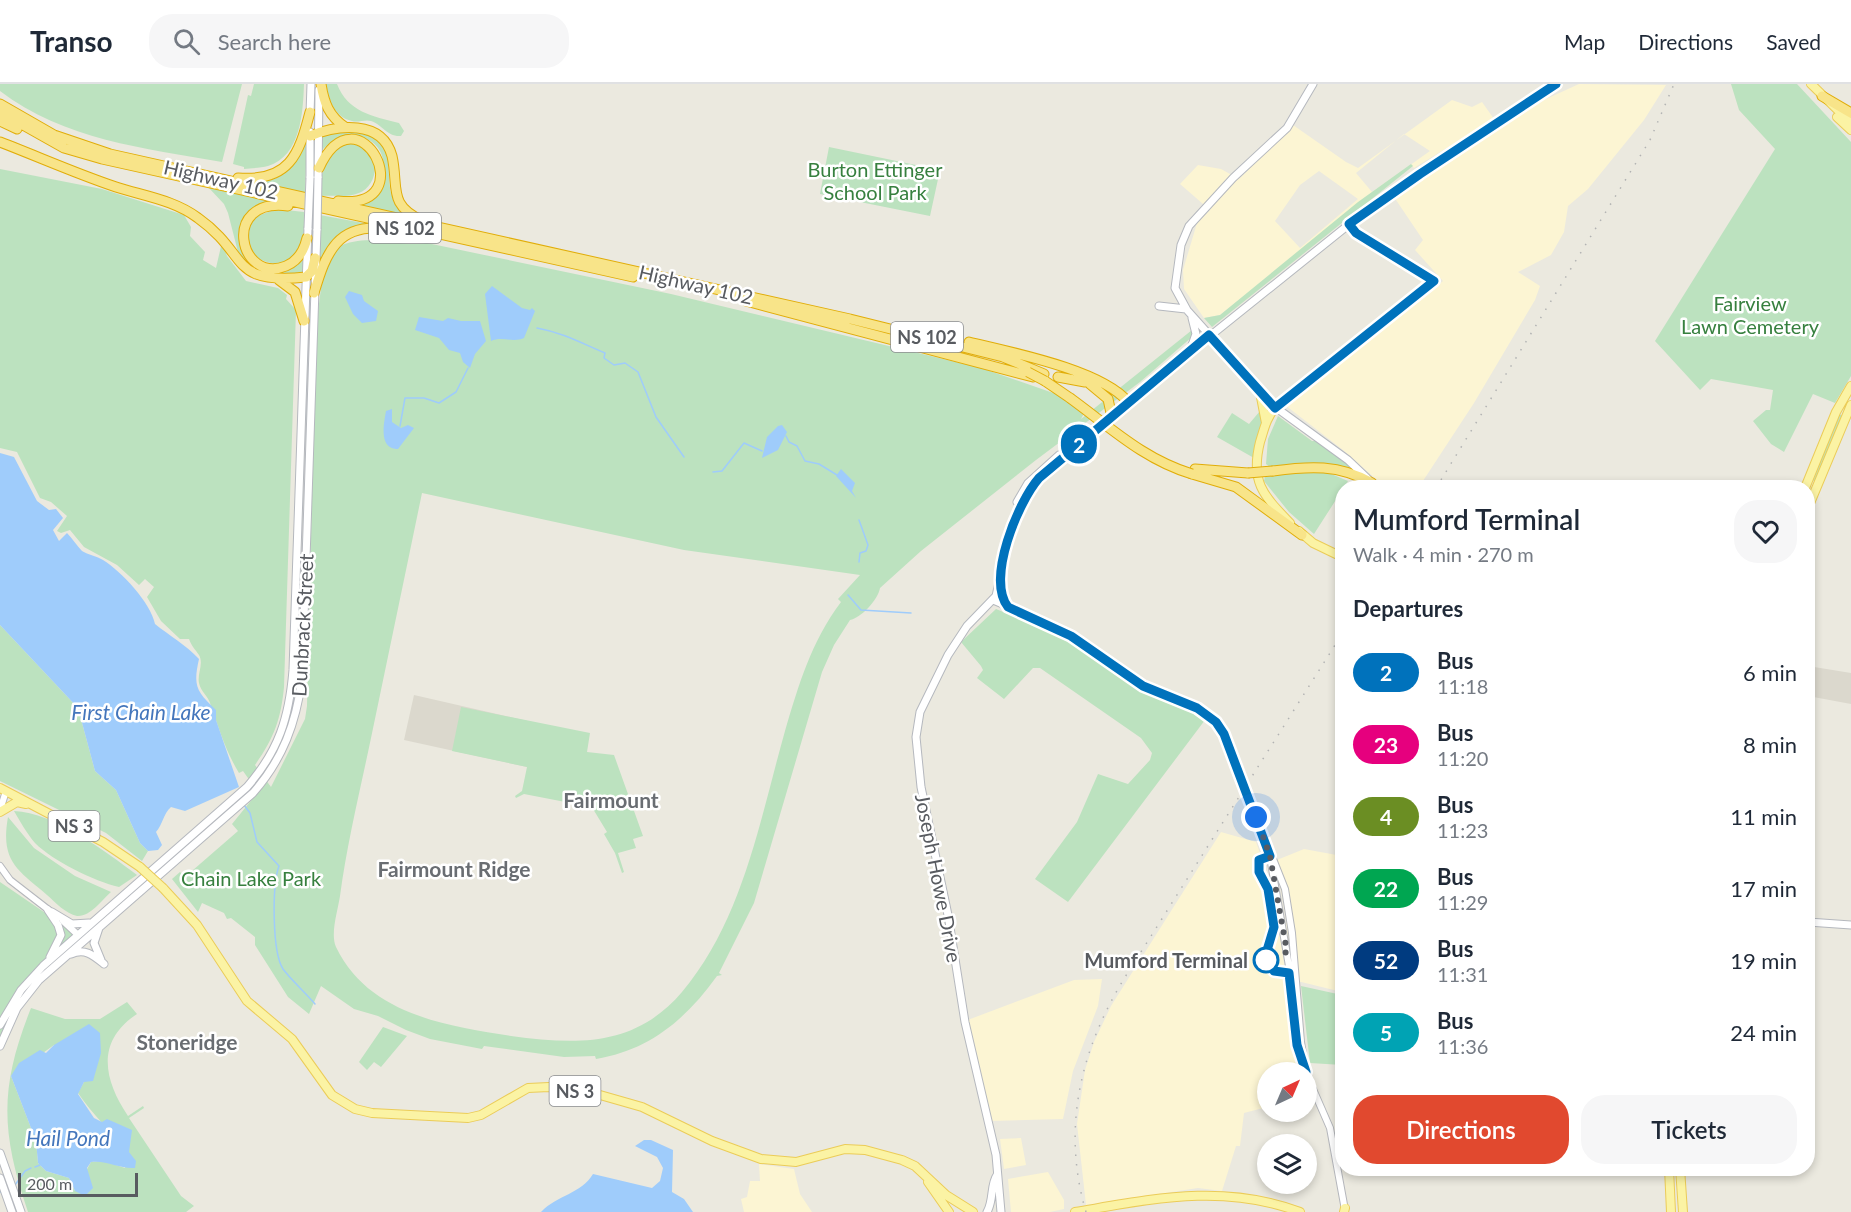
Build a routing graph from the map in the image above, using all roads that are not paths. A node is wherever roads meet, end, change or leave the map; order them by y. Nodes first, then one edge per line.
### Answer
1 (311, 84) edge
2 (320, 84) edge
3 (1313, 84) edge
4 (1540, 84) edge
5 (1556, 84) edge
6 (1811, 84) edge
7 (1535, 96) junction
8 (1822, 96) junction
9 (0, 104) edge
10 (0, 112) edge
11 (310, 112) junction
12 (1851, 113) edge
13 (0, 121) edge
14 (1851, 123) edge
15 (345, 127) junction
16 (1851, 130) edge
17 (314, 134) junction
18 (0, 142) edge
19 (64, 148) junction
20 (139, 160) junction
21 (319, 173) junction
22 (299, 197) junction
23 (332, 211) junction
24 (436, 227) junction
25 (308, 238) junction
26 (464, 241) junction
27 (315, 258) junction
28 (306, 277) junction
29 (279, 280) junction
30 (688, 283) junction
31 (314, 293) junction
32 (1159, 306) dead end
33 (1188, 311) junction
34 (304, 321) junction
35 (1209, 335) junction
36 (1189, 351) junction
37 (1051, 378) junction
38 (1089, 384) junction
39 (1851, 386) edge
40 (1260, 392) junction
41 (1128, 402) junction
42 (1851, 405) edge
43 (1275, 408) junction
44 (1111, 413) junction
45 (1266, 423) junction
46 (1194, 471) junction
47 (1360, 480) edge
48 (1366, 480) edge
49 (1808, 480) edge
50 (1815, 490) edge
51 (1302, 535) junction
52 (1335, 553) edge
53 (1000, 586) junction
54 (992, 600) junction
55 (1008, 607) junction
56 (259, 779) junction
57 (3, 790) edge
58 (31, 804) junction
59 (0, 811) edge
60 (224, 814) junction
61 (0, 866) edge
62 (48, 909) junction
63 (94, 921) junction
64 (1815, 922) edge
65 (101, 925) junction
66 (1851, 925) edge
67 (78, 935) junction
68 (61, 960) junction
69 (43, 966) junction
70 (0, 1025) edge
71 (0, 1047) edge
72 (1305, 1062) edge
73 (1317, 1098) edge
74 (0, 1153) edge
75 (1335, 1156) edge
76 (923, 1173) junction
77 (997, 1175) junction
78 (1339, 1176) edge
79 (1669, 1176) edge
80 (1681, 1176) edge
81 (0, 1178) edge
82 (1345, 1211) edge
83 (12, 1212) edge
84 (21, 1212) edge
85 (949, 1212) edge
86 (973, 1212) edge
87 (987, 1212) edge
88 (1001, 1212) edge
89 (1076, 1212) edge
90 (1300, 1212) edge
91 (1671, 1212) edge
92 (1683, 1212) edge

1 - 11 main road, Dunbrack Street
2 - 15 highway
2 - 17 main road, Dunbrack Street
3 - 33 main road
4 - 7 main road
5 - 7 main road, Joseph Howe Drive
6 - 8 main road
7 - 35 main road, Joseph Howe Drive
8 - 12 highway
8 - 14 main road
8 - 16 main road
9 - 20 highway, Highway 102 / NS 102
10 - 19 highway, Highway 102 / NS 102
11 - 17 main road, Dunbrack Street
11 - 20 highway
13 - 19 highway
15 - 17 highway
15 - 24 highway
17 - 21 main road, Dunbrack Street
17 - 25 main road, Dunbrack Street, bridge
18 - 29 highway
19 - 23 highway, Highway 102 / NS 102
20 - 22 highway, Highway 102 / NS 102
21 - 22 highway
21 - 27 main road, Dunbrack Street, bridge
22 - 24 highway, Highway 102 / NS 102
23 - 25 highway
23 - 26 highway, Highway 102 / NS 102
24 - 30 highway, Highway 102 / NS 102
25 - 28 main road, Dunbrack Street
26 - 31 highway
26 - 37 highway, Highway 102 / NS 102, bridge
27 - 28 highway
27 - 31 main road, Dunbrack Street
28 - 29 highway
28 - 34 main road, Dunbrack Street
29 - 34 highway
30 - 37 highway, Highway 102 / NS 102
30 - 41 highway
31 - 56 main road, Dunbrack Street
32 - 33 main road
33 - 35 main road
33 - 36 main road
34 - 56 main road, Dunbrack Street
35 - 36 main road, Joseph Howe Drive
35 - 40 main road
36 - 41 main road, Joseph Howe Drive
37 - 38 highway
37 - 46 highway, Highway 102 / NS 102, bridge
38 - 41 highway
38 - 44 highway
39 - 49 main road
40 - 43 main road
40 - 45 main road
41 - 44 main road, Joseph Howe Drive
41 - 53 main road, Joseph Howe Drive
42 - 50 main road
43 - 45 main road
43 - 48 main road
44 - 54 main road, Joseph Howe Drive
45 - 51 main road
46 - 47 highway, Highway 102 / NS 102, bridge
46 - 51 highway, Highway 102 / NS 102
51 - 52 main road
53 - 54 main road, Joseph Howe Drive
53 - 55 main road
54 - 55 street
54 - 77 main road, Joseph Howe Drive
55 - 72 street, bridge
56 - 60 main road, Dunbrack Street
57 - 58 main road, NS 3
57 - 59 street
58 - 59 main road
58 - 76 main road, NS 3, bridge
60 - 63 main road, Dunbrack Street
60 - 65 main road, Dunbrack Street
61 - 62 street
62 - 63 main road
62 - 67 street
62 - 69 main road
63 - 67 main road, Dunbrack Street
64 - 66 main road
65 - 68 main road, Dunbrack Street
65 - 68 main road
67 - 69 main road, Dunbrack Street
68 - 71 main road, Dunbrack Street
69 - 70 main road, Dunbrack Street
73 - 75 street
74 - 84 main road
76 - 85 main road
76 - 86 main road, NS 3
77 - 87 main road, Joseph Howe Drive
77 - 88 main road, Joseph Howe Drive
78 - 82 street
79 - 91 main road
80 - 92 main road
81 - 83 main road
89 - 90 main road

